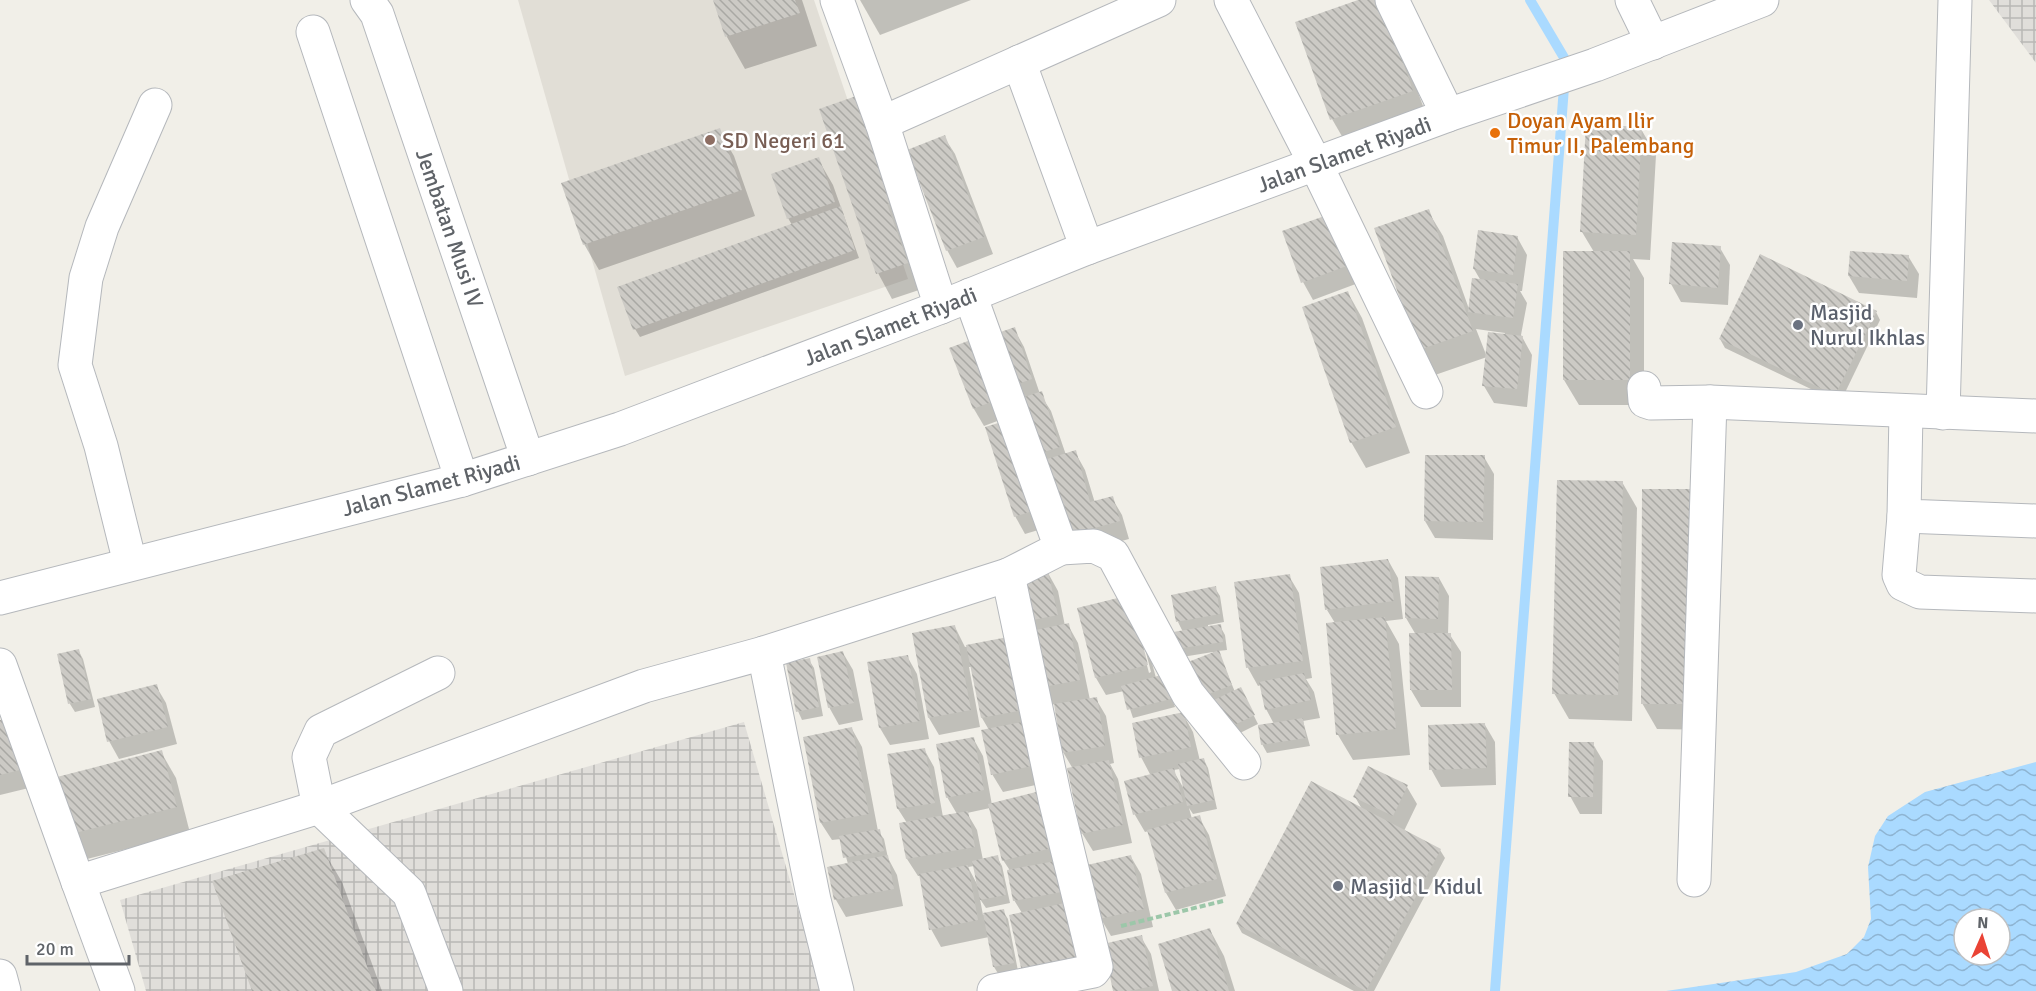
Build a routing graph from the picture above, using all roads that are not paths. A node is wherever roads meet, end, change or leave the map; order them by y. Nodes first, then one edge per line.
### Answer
1 (367, 0) edge
2 (837, 0) edge
3 (1159, 0) edge
4 (1232, 0) edge
5 (1392, 0) edge
6 (1632, 0) edge
7 (1762, 0) edge
8 (1955, 0) edge
9 (313, 32) dead end
10 (1653, 43) junction
11 (1019, 62) junction
12 (155, 105) dead end
13 (1448, 115) junction
14 (882, 123) junction
15 (1316, 165) junction
16 (1087, 248) junction
17 (970, 295) junction
18 (941, 307) junction
19 (1644, 388) dead end
20 (1426, 392) dead end
21 (1710, 402) junction
22 (1906, 412) junction
23 (1943, 414) junction
24 (2036, 416) edge
25 (528, 459) junction
26 (462, 480) junction
27 (1904, 516) junction
28 (2036, 521) edge
29 (1061, 548) junction
30 (130, 563) junction
31 (1008, 575) junction
32 (2036, 596) edge
33 (0, 598) edge
34 (764, 653) junction
35 (0, 665) edge
36 (438, 673) dead end
37 (1244, 763) dead end
38 (319, 807) junction
39 (1694, 880) dead end
40 (78, 882) junction
41 (0, 976) edge
42 (4, 991) edge
43 (118, 991) edge
44 (446, 991) edge
45 (837, 991) edge
46 (994, 991) edge

1 - 25 street, Jembatan Musi IV
2 - 14 street
3 - 11 street
4 - 15 street
5 - 13 street
6 - 10 street
7 - 10 street, Jalan Slamet Riyadi
8 - 23 street
9 - 26 street
10 - 13 street, Jalan Slamet Riyadi
11 - 14 street
11 - 16 street
12 - 30 street
13 - 15 street, Jalan Slamet Riyadi
14 - 18 street
15 - 16 street, Jalan Slamet Riyadi
15 - 20 street
16 - 17 street, Jalan Slamet Riyadi
17 - 18 street, Jalan Slamet Riyadi
17 - 29 street
18 - 25 street, Jalan Slamet Riyadi
19 - 21 street
21 - 22 street
21 - 39 street
22 - 23 street
22 - 27 street
23 - 24 street
25 - 26 street, Jalan Slamet Riyadi
26 - 30 street, Jalan Slamet Riyadi
27 - 28 street
27 - 32 street
29 - 31 street
29 - 37 street
30 - 33 street, Jalan Slamet Riyadi
31 - 34 street
31 - 46 street
34 - 38 street
34 - 45 street
35 - 40 street
36 - 38 street
38 - 40 street
38 - 44 street
40 - 43 street
41 - 42 street

